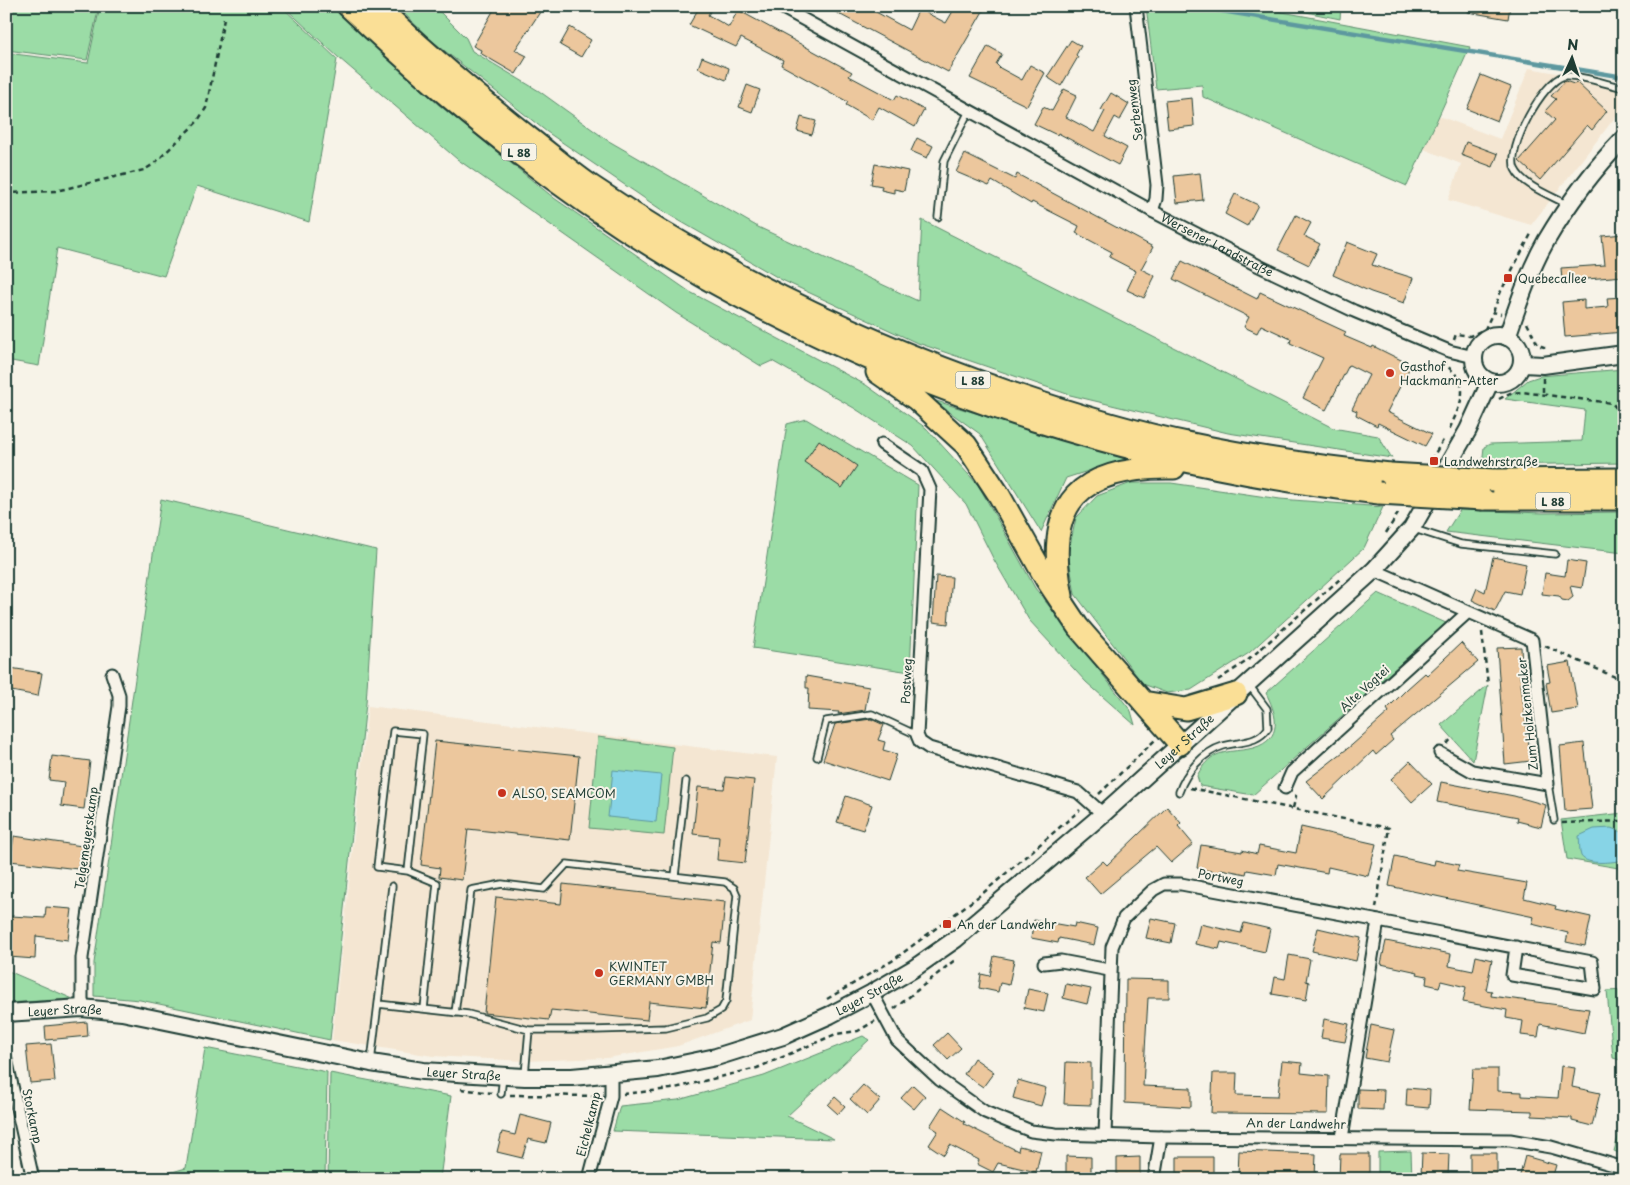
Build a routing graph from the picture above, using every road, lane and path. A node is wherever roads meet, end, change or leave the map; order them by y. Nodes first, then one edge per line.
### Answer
1 (348, 6) edge
2 (377, 6) edge
3 (779, 6) edge
4 (1136, 6) edge
5 (1616, 6) edge
6 (1624, 8) edge
7 (224, 19) dead end
8 (1624, 88) edge
9 (969, 111) junction
10 (1624, 138) edge
11 (6, 193) edge
12 (1570, 206) junction
13 (1152, 211) junction
14 (938, 218) dead end
15 (1514, 318) junction
16 (1507, 337) junction
17 (835, 344) junction
18 (1449, 351) junction
19 (1624, 354) edge
20 (1474, 357) junction
21 (1523, 364) junction
22 (1543, 365) junction
23 (1490, 382) junction
24 (1480, 403) junction
25 (1624, 417) edge
26 (882, 444) dead end
27 (1429, 464) dead end
28 (1222, 470) junction
29 (1624, 479) edge
30 (1624, 499) edge
31 (1402, 506) dead end
32 (1412, 528) junction
33 (1382, 540) dead end
34 (1555, 554) dead end
35 (1374, 570) junction
36 (1343, 576) dead end
37 (1064, 605) junction
38 (1468, 612) junction
39 (1481, 618) junction
40 (1532, 640) junction
41 (112, 674) dead end
42 (1624, 681) edge
43 (1216, 682) dead end
44 (1488, 685) dead end
45 (1242, 689) junction
46 (1143, 702) junction
47 (916, 735) junction
48 (1173, 736) junction
49 (1440, 753) dead end
50 (817, 757) dead end
51 (686, 781) dead end
52 (1548, 784) junction
53 (1285, 788) dead end
54 (1180, 789) joint
55 (1091, 801) junction
56 (1103, 814) junction
57 (1554, 820) joint
58 (1624, 821) edge
59 (408, 871) junction
60 (676, 876) junction
61 (392, 886) dead end
62 (1376, 921) junction
63 (1516, 947) junction
64 (1044, 963) dead end
65 (1109, 970) junction
66 (872, 993) junction
67 (825, 1002) dead end
68 (378, 1004) junction
69 (82, 1008) junction
70 (424, 1009) junction
71 (6, 1013) edge
72 (455, 1013) junction
73 (529, 1030) junction
74 (6, 1058) edge
75 (371, 1063) junction
76 (611, 1074) junction
77 (503, 1076) junction
78 (525, 1077) junction
79 (500, 1094) dead end
80 (1105, 1135) junction
81 (1161, 1137) junction
82 (1342, 1138) junction
83 (1624, 1168) edge
84 (33, 1179) edge
85 (589, 1179) edge
86 (1154, 1179) edge

1 - 17 highway, L 88
2 - 29 highway, L 88, bridge
3 - 9 street, Wersener Landstraße
4 - 13 street, Serbenweg
5 - 6 street
7 - 11 path
8 - 12 lane
9 - 13 street, Wersener Landstraße
9 - 14 lane
10 - 12 street
12 - 15 street
13 - 18 street, Wersener Landstraße
15 - 16 street
15 - 18 path
15 - 22 path
16 - 20 street
16 - 21 street
17 - 28 highway, L 88
17 - 37 highway
18 - 20 street, Wersener Landstraße
18 - 27 path
19 - 22 street
20 - 23 street
21 - 22 street
21 - 23 street
23 - 24 street, Leyer Straße
24 - 25 path
24 - 32 street, Leyer Straße
26 - 47 street, Postweg
28 - 30 highway, L 88, bridge
28 - 37 highway
31 - 33 path
32 - 34 lane
32 - 35 street, Leyer Straße
35 - 38 street, Zum Holzkenmaker
35 - 45 street, Leyer Straße
36 - 43 path
37 - 46 highway
38 - 39 street, Zum Holzkenmaker
38 - 53 street, Alte Vogtei
39 - 40 street, Zum Holzkenmaker
39 - 44 path
40 - 42 path
40 - 52 street, Zum Holzkenmaker
41 - 69 street, Telgemeyerskamp
45 - 46 highway
45 - 48 street, Leyer Straße
45 - 54 lane
46 - 48 highway
47 - 50 lane
47 - 55 street
48 - 55 path
48 - 56 street, Leyer Straße
49 - 52 street, Zum Holzkenmaker
51 - 60 lane
52 - 57 lane
54 - 62 path
55 - 56 street
55 - 67 path
56 - 66 street, Leyer Straße
57 - 58 path
59 - 59 lane
59 - 70 lane
60 - 72 lane
60 - 73 lane
61 - 68 lane
62 - 63 street, Portweg
62 - 65 street, Portweg
62 - 82 street
63 - 63 street, Portweg
64 - 65 street
65 - 80 street, Portweg
66 - 76 street, Leyer Straße
66 - 80 street, An der Landwehr
68 - 70 lane
68 - 75 lane
69 - 71 street, Leyer Straße
69 - 75 street, Leyer Straße
70 - 72 lane
72 - 73 lane
73 - 78 lane
74 - 84 street, Storkamp
75 - 77 street, Leyer Straße
76 - 78 street, Leyer Straße
76 - 85 street, Eichelkamp
77 - 78 street, Leyer Straße
77 - 79 lane
80 - 81 street, An der Landwehr
81 - 82 street, An der Landwehr
81 - 86 street
82 - 83 street, An der Landwehr

